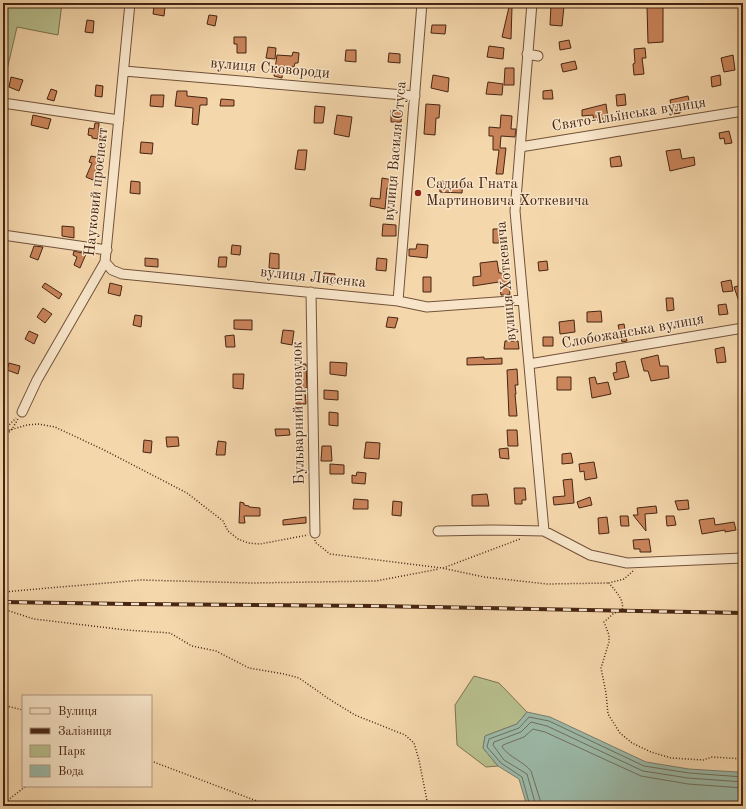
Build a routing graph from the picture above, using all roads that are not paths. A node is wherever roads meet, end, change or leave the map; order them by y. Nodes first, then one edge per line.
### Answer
1 (130, 3) edge
2 (422, 3) edge
3 (532, 3) edge
4 (527, 54) junction
5 (538, 56) dead end
6 (124, 71) junction
7 (414, 96) junction
8 (3, 103) edge
9 (743, 111) edge
10 (119, 120) junction
11 (520, 147) junction
12 (3, 235) edge
13 (107, 250) junction
14 (105, 262) junction
15 (311, 292) junction
16 (523, 300) junction
17 (398, 301) junction
18 (743, 328) edge
19 (529, 364) junction
20 (22, 412) road end
21 (438, 531) dead end
22 (544, 531) junction
23 (315, 533) road end
24 (743, 558) edge

1 - 6 street, Науковий проспект
2 - 7 street, вулиця Василя Стуса
3 - 4 street, вулиця Хоткевича
4 - 5 street
4 - 11 street, вулиця Хоткевича
6 - 7 street, вулиця Сковороди
6 - 10 street, Науковий проспект
7 - 17 street, вулиця Василя Стуса
8 - 10 street
9 - 11 street, Свято-Ільїнська вулиця
10 - 13 street, Науковий проспект
11 - 16 street, вулиця Хоткевича
12 - 13 street
13 - 14 street, Науковий проспект
14 - 15 street, вулиця Лисенка
14 - 20 street, Науковий проспект
15 - 17 street, вулиця Лисенка
15 - 23 street, Бульварний провулок
16 - 17 street, вулиця Лисенка
16 - 19 street, вулиця Хоткевича
18 - 19 street, Слобожанська вулиця
19 - 22 street, вулиця Хоткевича
21 - 22 street
22 - 24 street

